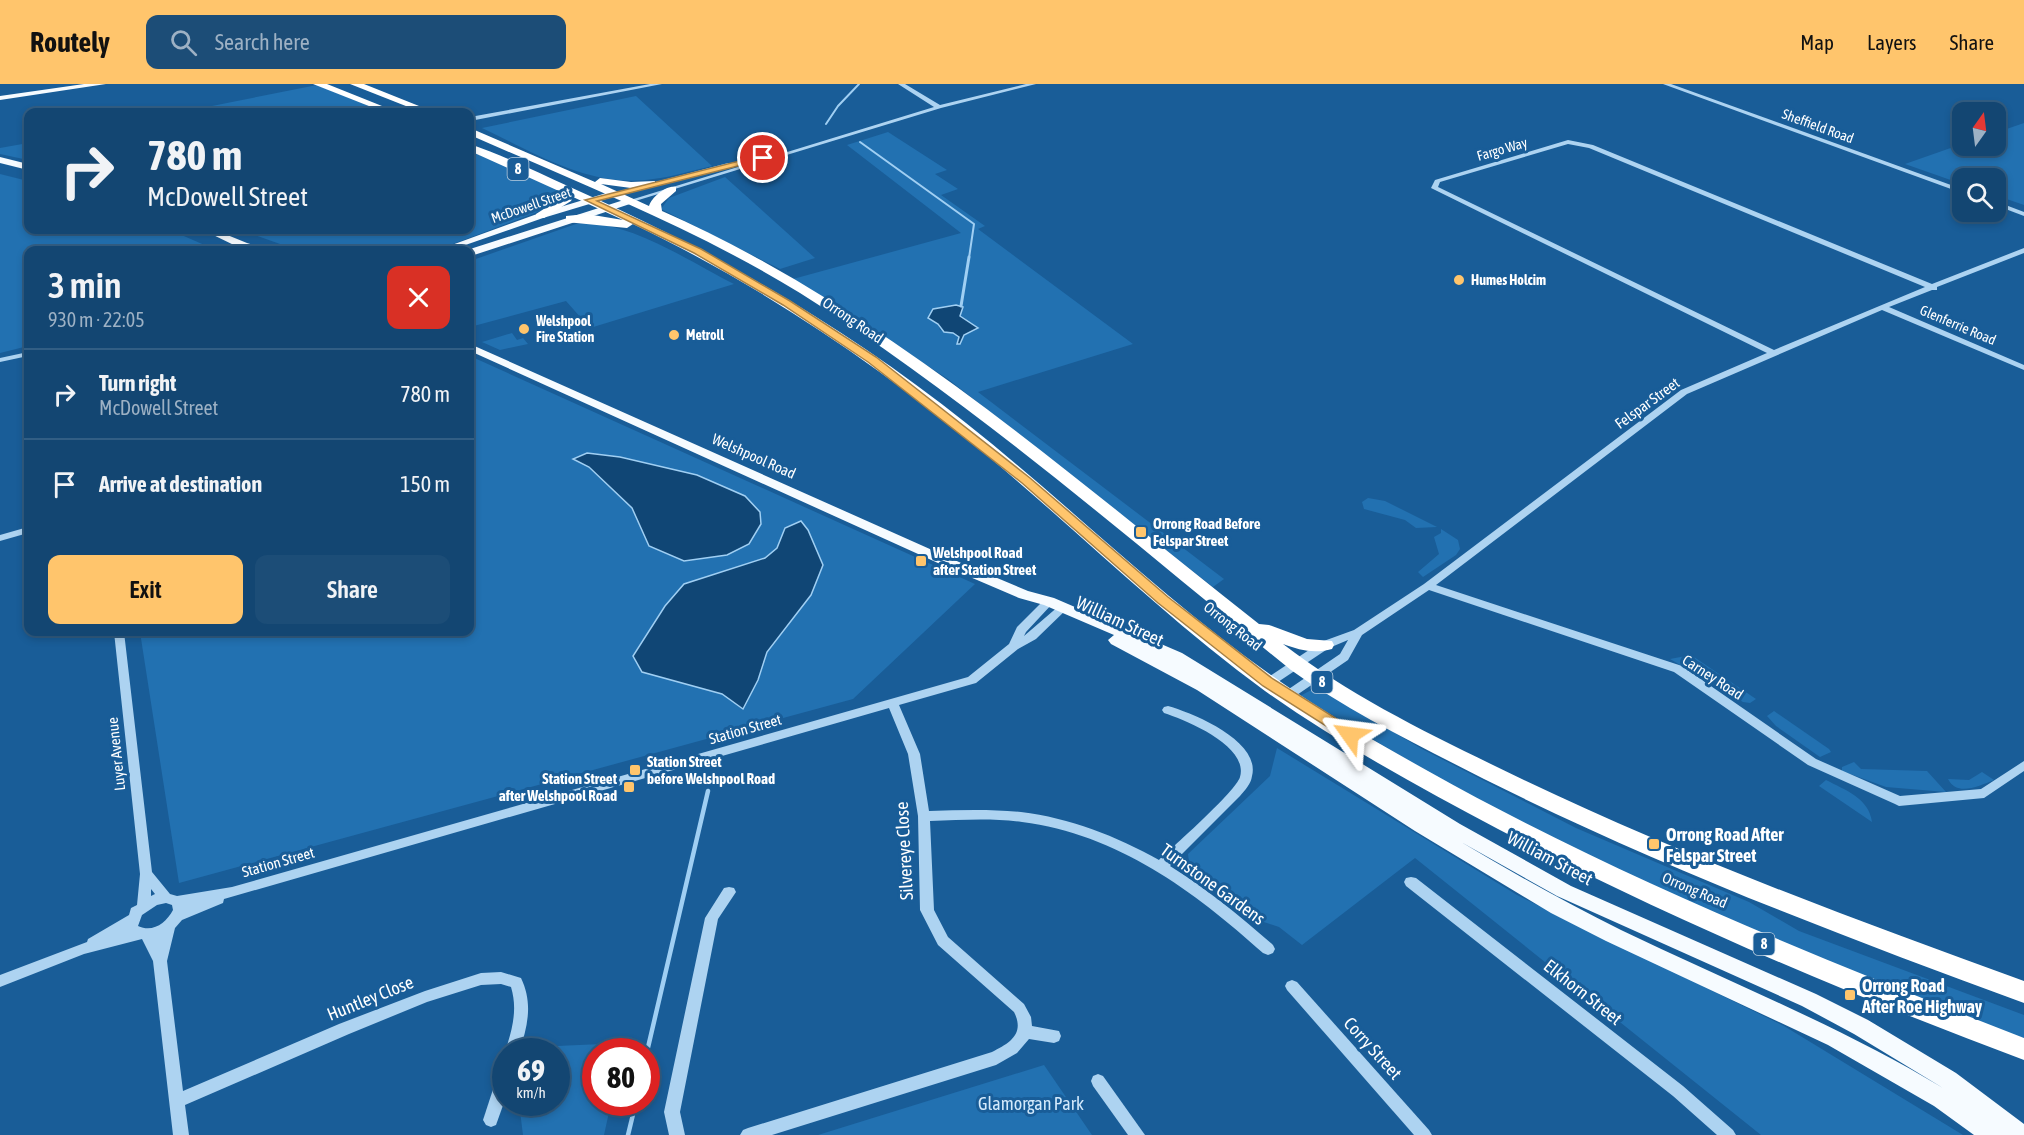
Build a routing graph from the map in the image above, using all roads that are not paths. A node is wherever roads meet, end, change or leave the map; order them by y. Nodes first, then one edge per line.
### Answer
1 (102, 84) edge
2 (318, 84) edge
3 (355, 84) edge
4 (624, 84) edge
5 (659, 84) edge
6 (901, 84) edge
7 (1033, 84) edge
8 (1666, 84) edge
9 (630, 89) junction
10 (0, 98) edge
11 (939, 107) junction
12 (381, 108) edge
13 (418, 108) edge
14 (491, 116) junction
15 (474, 118) edge
16 (474, 122) edge
17 (474, 133) edge
18 (805, 148) junction
19 (474, 149) edge
20 (0, 160) edge
21 (24, 166) edge
22 (571, 176) junction
23 (651, 183) junction
24 (1952, 187) edge
25 (672, 189) junction
26 (567, 190) junction
27 (613, 194) junction
28 (589, 200) junction
29 (630, 201) junction
30 (2006, 207) edge
31 (607, 208) junction
32 (2024, 214) edge
33 (540, 216) junction
34 (570, 219) junction
35 (654, 221) junction
36 (216, 234) edge
37 (241, 246) edge
38 (454, 246) edge
39 (2024, 250) edge
40 (474, 252) edge
41 (1934, 288) junction
42 (1882, 307) junction
43 (474, 349) edge
44 (1775, 354) junction
45 (24, 355) edge
46 (0, 360) edge
47 (2024, 368) edge
48 (24, 531) edge
49 (0, 538) edge
50 (1428, 586) junction
51 (1053, 607) junction
52 (1227, 610) junction
53 (1358, 633) junction
54 (119, 636) edge
55 (1325, 645) junction
56 (1014, 646) junction
57 (1306, 671) junction
58 (1268, 683) junction
59 (1287, 696) junction
60 (893, 704) junction
61 (1168, 710) dead end
62 (2024, 765) edge
63 (924, 816) junction
64 (1161, 866) junction
65 (146, 874) junction
66 (1410, 882) dead end
67 (232, 892) junction
68 (729, 892) dead end
69 (171, 899) junction
70 (143, 906) junction
71 (132, 919) junction
72 (173, 921) junction
73 (142, 934) junction
74 (1268, 949) dead end
75 (82, 950) junction
76 (160, 961) junction
77 (0, 981) edge
78 (1292, 986) dead end
79 (2024, 992) edge
80 (1026, 1032) junction
81 (1054, 1036) dead end
82 (517, 1038) edge
83 (2024, 1049) edge
84 (1098, 1081) dead end
85 (177, 1101) junction
86 (492, 1116) edge
87 (491, 1120) dead end
88 (181, 1135) edge
89 (676, 1135) edge
90 (748, 1135) edge
91 (1137, 1135) edge
92 (1424, 1135) edge
93 (1728, 1135) edge
94 (1992, 1135) edge
95 (2021, 1135) edge

1 - 10 main road
2 - 12 highway
3 - 13 highway
4 - 9 street
5 - 9 street
6 - 11 street
7 - 11 street, McDowell Street
8 - 24 street, Sheffield Road
9 - 14 street
11 - 18 street, McDowell Street
14 - 15 street
14 - 16 street
17 - 22 highway, Orrong Road / 8
18 - 23 street, McDowell Street
18 - 25 street, McDowell Street
19 - 26 highway, Orrong Road / 8
20 - 21 main road
22 - 23 highway
22 - 27 highway, Orrong Road / 8
23 - 27 street, McDowell Street
25 - 29 street, McDowell Street
25 - 35 highway
26 - 28 highway, Orrong Road / 8
26 - 33 highway
27 - 28 main road, McDowell Street
27 - 29 highway, Orrong Road / 8
28 - 31 highway, Orrong Road / 8
28 - 33 main road, McDowell Street
29 - 31 main road, McDowell Street
29 - 35 highway, Orrong Road / 8
30 - 32 street
31 - 34 main road, McDowell Street
31 - 35 highway, Orrong Road / 8
33 - 38 main road, McDowell Street
34 - 35 highway
34 - 40 main road, McDowell Street
35 - 52 highway, Orrong Road / 8
35 - 58 highway, Orrong Road / 8
36 - 37 main road
39 - 41 street, Felspar Street
41 - 42 street, Felspar Street
41 - 44 street, Fargo Way
42 - 44 street, Felspar Street
42 - 47 street, Glenferrie Road
43 - 51 main road, Welshpool Road
44 - 50 street, Felspar Street
45 - 46 street
48 - 49 street
50 - 53 street, Felspar Street
50 - 62 street, Carney Road
51 - 56 street, Station Street
51 - 56 street, Station Street
51 - 94 main road, William Street
51 - 95 main road, William Street
52 - 55 highway
52 - 57 highway, Orrong Road / 8
53 - 55 street, Felspar Street
53 - 57 street, Felspar Street
54 - 65 street, Luyer Avenue
55 - 57 street, Felspar Street
56 - 60 street, Station Street
57 - 58 street, Felspar Street
57 - 59 street, Felspar Street
57 - 79 highway, Orrong Road / 8
58 - 59 highway, Orrong Road / 8
59 - 83 highway, Orrong Road / 8
60 - 63 street, Silvereye Close
60 - 67 street, Station Street
61 - 64 street
63 - 64 street, Turnstone Gardens
63 - 80 street, Silvereye Close
64 - 74 street, Turnstone Gardens
65 - 69 street
65 - 70 street, Luyer Avenue
66 - 93 street, Elkhorn Street
67 - 69 street, Station Street
67 - 72 street, Station Street
68 - 89 street
69 - 70 street, Station Street
69 - 72 street
70 - 71 street
71 - 73 street
71 - 75 street
72 - 73 street, Station Street
72 - 76 street
73 - 75 street
73 - 76 street
75 - 77 street
76 - 85 street
78 - 92 street, Corry Street
80 - 81 street
80 - 90 street
82 - 85 street, Huntley Close
84 - 91 street
85 - 88 street
86 - 87 street

